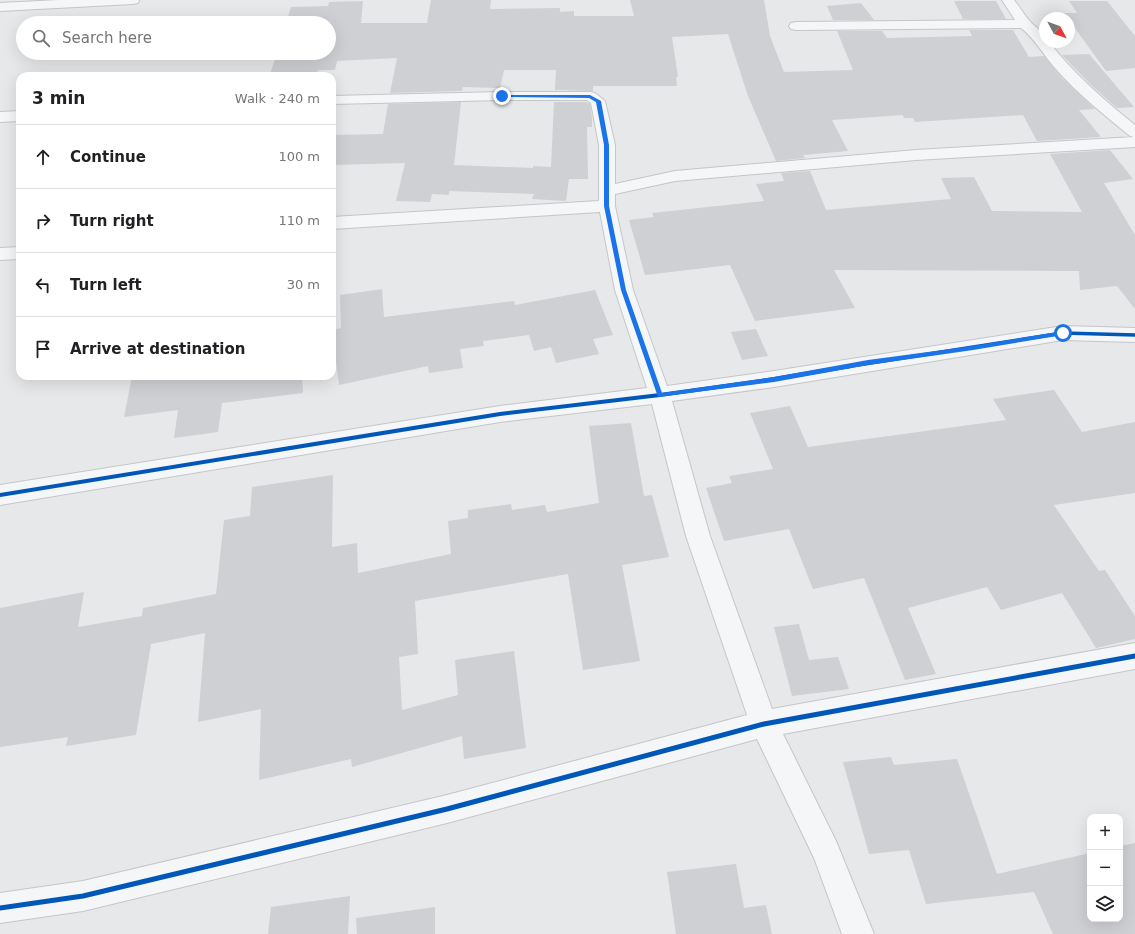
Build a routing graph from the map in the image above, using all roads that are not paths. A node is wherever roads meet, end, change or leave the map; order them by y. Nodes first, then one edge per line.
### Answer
1 (133, 0) edge
2 (1008, 0) edge
3 (0, 7) edge
4 (1024, 24) junction
5 (796, 26) dead end
6 (336, 100) edge
7 (16, 116) edge
8 (0, 117) edge
9 (1135, 133) edge
10 (1135, 142) edge
11 (607, 199) junction
12 (336, 223) edge
13 (16, 253) edge
14 (0, 254) edge
15 (1135, 335) edge
16 (660, 396) junction
17 (0, 495) edge
18 (1135, 656) edge
19 (764, 724) junction
20 (0, 908) edge
21 (858, 934) edge

1 - 3 street
2 - 4 street
4 - 5 street
4 - 9 street
6 - 11 street
7 - 8 street
10 - 11 street
11 - 12 street
11 - 16 street
13 - 14 street
15 - 16 street
16 - 17 street
16 - 19 street
18 - 19 street
19 - 20 street
19 - 21 street

